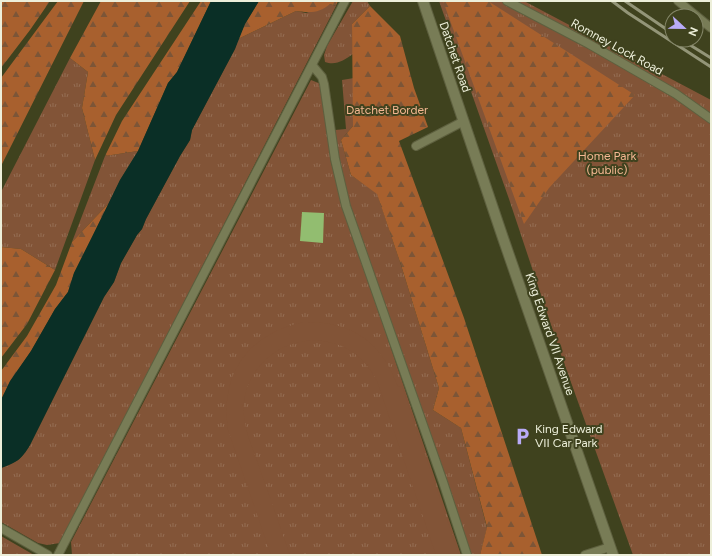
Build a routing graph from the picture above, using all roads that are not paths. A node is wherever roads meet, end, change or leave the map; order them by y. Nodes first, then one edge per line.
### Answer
1 (345, 1) edge
2 (423, 1) edge
3 (507, 1) edge
4 (678, 1) edge
5 (711, 28) edge
6 (312, 65) junction
7 (711, 120) edge
8 (464, 121) junction
9 (416, 146) dead end
10 (1, 528) edge
11 (612, 551) edge
12 (48, 555) edge
13 (58, 555) edge
14 (467, 555) edge
15 (585, 555) edge

1 - 6 lane
2 - 8 main road, Datchet Road
3 - 7 lane, Romney Lock Road
4 - 5 lane
6 - 13 lane
6 - 14 lane
8 - 9 lane
8 - 11 main road, King Edward VII Avenue
10 - 12 lane
11 - 15 lane

